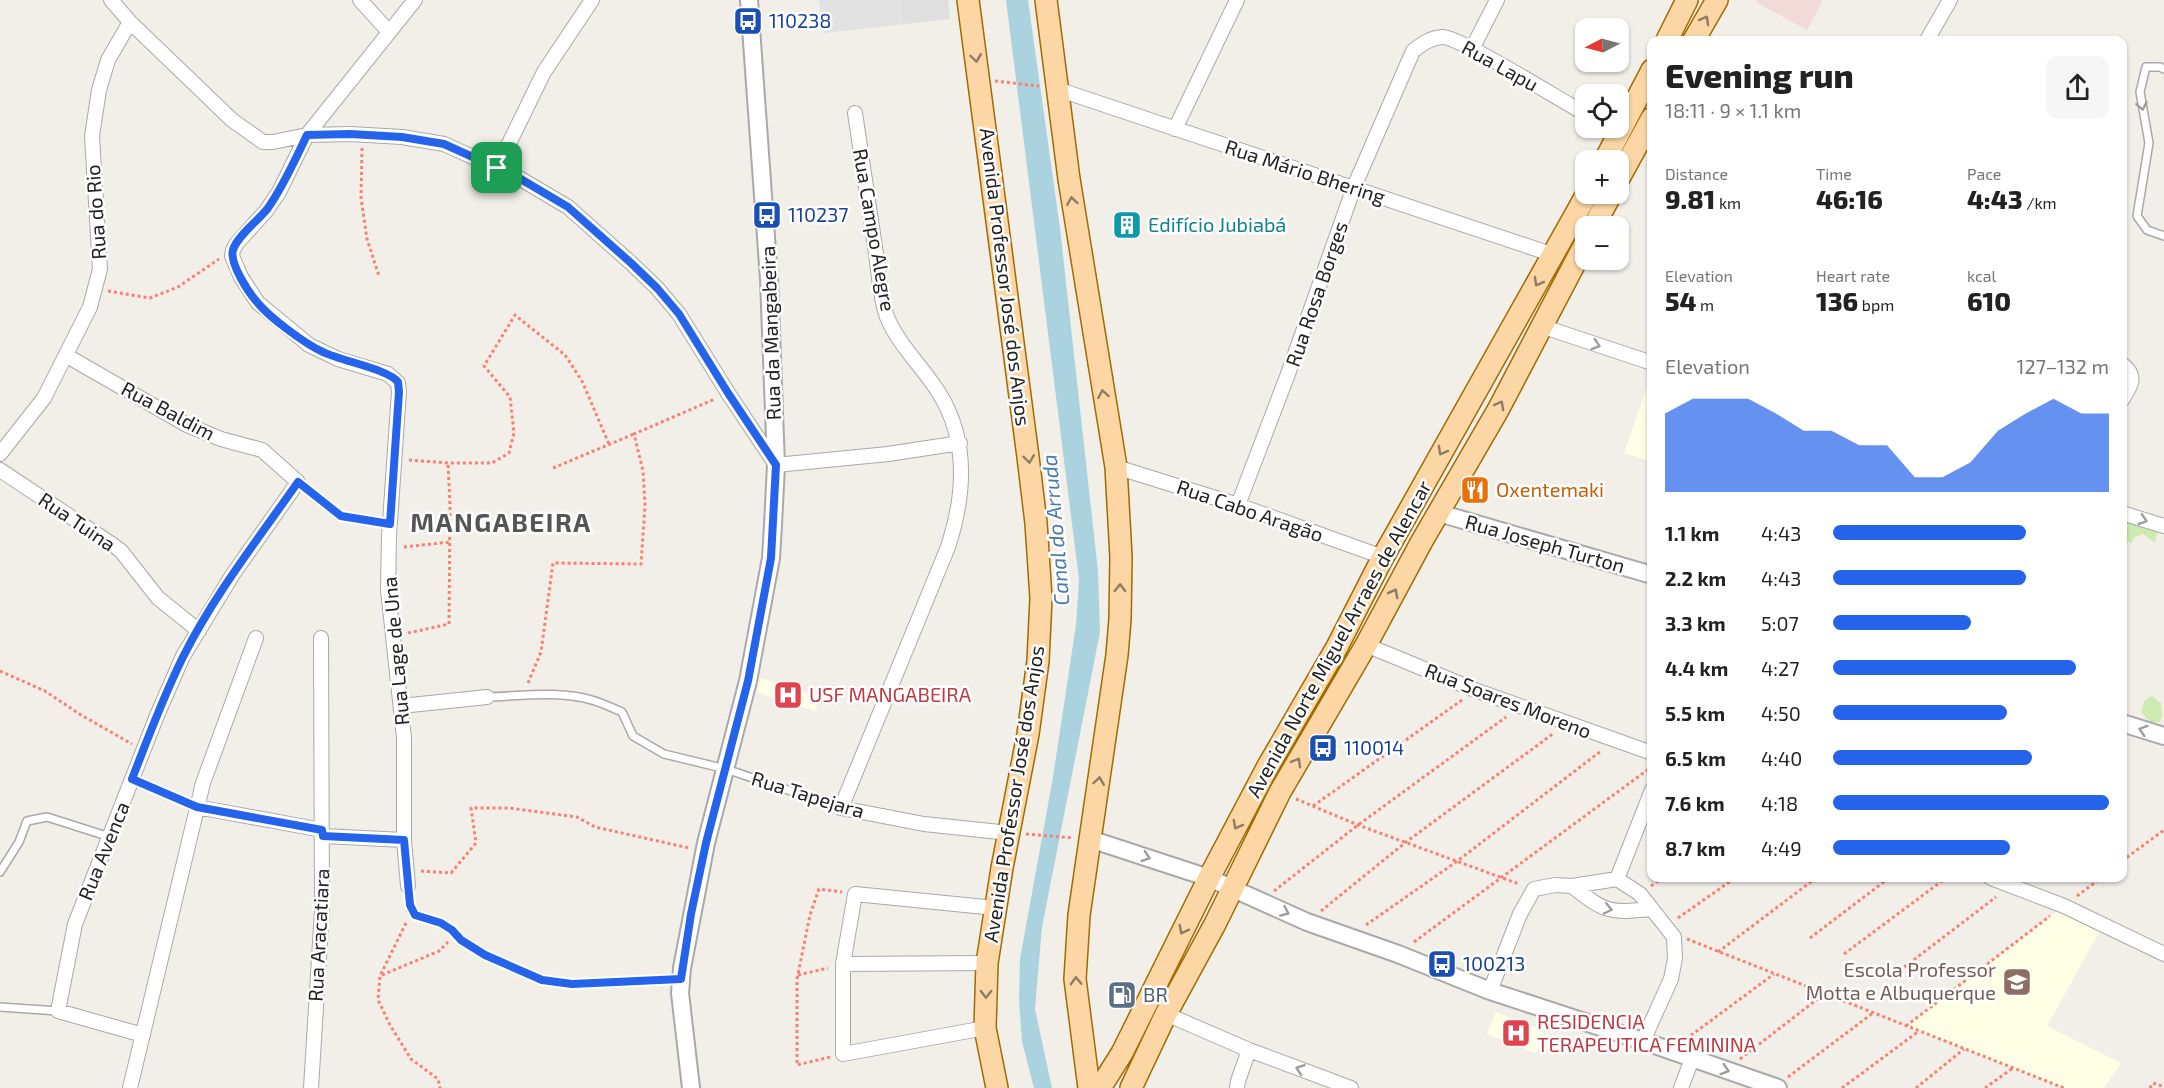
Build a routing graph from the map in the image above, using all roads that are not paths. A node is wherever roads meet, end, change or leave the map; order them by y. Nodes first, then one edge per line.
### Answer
1 (111, 0) edge
2 (360, 0) edge
3 (415, 0) edge
4 (592, 0) edge
5 (749, 0) edge
6 (968, 0) edge
7 (1237, 0) edge
8 (1497, 0) edge
9 (1687, 0) edge
10 (1717, 0) edge
11 (1950, 0) edge
12 (1048, 3) edge
13 (130, 22) junction
14 (389, 32) junction
15 (1669, 36) edge
16 (1696, 36) edge
17 (1929, 36) edge
18 (1472, 49) junction
19 (1413, 51) joint
20 (2164, 69) edge
21 (1647, 78) edge
22 (1051, 88) junction
23 (1629, 107) edge
24 (1575, 108) edge
25 (855, 113) dead end
26 (1647, 127) edge
27 (1176, 129) junction
28 (307, 135) junction
29 (1629, 160) edge
30 (497, 168) junction
31 (1354, 188) junction
32 (1582, 204) edge
33 (2164, 236) edge
34 (1554, 255) junction
35 (1575, 263) edge
36 (1541, 326) junction
37 (67, 356) junction
38 (1647, 361) edge
39 (2127, 368) edge
40 (2127, 391) edge
41 (960, 442) junction
42 (0, 454) edge
43 (776, 465) junction
44 (1116, 467) junction
45 (0, 471) edge
46 (298, 482) joint
47 (1238, 505) junction
48 (1439, 513) junction
49 (2127, 515) edge
50 (2164, 526) edge
51 (1383, 557) junction
52 (1647, 574) edge
53 (199, 631) junction
54 (256, 638) dead end
55 (321, 638) dead end
56 (1366, 645) junction
57 (487, 697) joint
58 (401, 706) junction
59 (2127, 725) edge
60 (2164, 736) edge
61 (1647, 751) edge
62 (726, 769) junction
63 (1647, 803) edge
64 (197, 807) junction
65 (841, 808) junction
66 (323, 833) junction
67 (1009, 833) junction
68 (110, 837) junction
69 (1090, 839) junction
70 (404, 840) junction
71 (0, 872) edge
72 (1209, 878) junction
73 (1617, 879) junction
74 (2003, 882) edge
75 (408, 886) joint
76 (1572, 886) junction
77 (1231, 889) junction
78 (995, 909) junction
79 (1652, 909) junction
80 (2164, 954) edge
81 (987, 963) junction
82 (843, 964) junction
83 (681, 979) junction
84 (1490, 991) junction
85 (0, 1006) edge
86 (58, 1011) junction
87 (1166, 1014) junction
88 (985, 1028) junction
89 (143, 1035) junction
90 (1081, 1039) junction
91 (1643, 1041) junction
92 (1249, 1050) junction
93 (1122, 1053) junction
94 (1692, 1059) junction
95 (1777, 1087) edge
96 (130, 1088) edge
97 (311, 1088) edge
98 (691, 1088) edge
99 (997, 1088) edge
100 (1089, 1088) edge
101 (1100, 1088) edge
102 (1131, 1088) edge
103 (1237, 1088) edge
104 (1351, 1088) edge
105 (1681, 1088) edge

1 - 13 street
2 - 14 street
3 - 14 street
4 - 30 street
5 - 43 street, Rua da Mangabeira
6 -> 67 main road, Avenida Professor José dos Anjos
7 - 27 street
8 - 18 street
9 - 15 main road
16 -> 10 main road
11 - 17 street
12 - 22 main road
13 - 28 street
13 - 37 street, Rua do Rio
14 - 28 street
18 - 19 street, Rua Lapu
18 - 24 street, Rua Lapu
19 - 31 street, Rua Rosa Borges
20 -> 33 lane
21 - 23 main road
22 - 27 street, Rua Mário Bhering
44 -> 22 main road
25 - 41 street, Rua Campo Alegre
26 - 29 main road
27 - 31 street, Rua Mário Bhering
28 - 30 street
28 - 58 street, Rua Lage de Una
30 - 43 street
31 - 34 street, Rua Mário Bhering
31 - 47 street, Rua Rosa Borges
32 - 34 main road, Avenida Norte Miguel Arraes de Alencar
34 -> 51 main road, Avenida Norte Miguel Arraes de Alencar
35 - 36 main road, Avenida Norte Miguel Arraes de Alencar
36 -> 38 street
48 -> 36 main road, Avenida Norte Miguel Arraes de Alencar
37 - 42 street, Rua do Rio
37 - 46 street, Rua Baldim
39 - 40 street
41 - 43 street
41 - 65 street, Rua Campo Alegre
43 - 62 street, Rua da Mangabeira
44 - 47 street, Rua Cabo Aragão
69 -> 44 main road
45 - 53 street, Rua Tuina
46 - 53 street, Rua Avenca
47 - 51 street, Rua Cabo Aragão
48 - 52 street, Rua Joseph Turton
56 -> 48 main road, Avenida Norte Miguel Arraes de Alencar
49 -> 50 street
51 -> 72 main road, Avenida Norte Miguel Arraes de Alencar
53 - 68 street, Rua Avenca
54 - 64 street
55 - 66 street, Rua Aracatiara
56 - 61 street, Rua Soares Moreno
77 -> 56 main road, Avenida Norte Miguel Arraes de Alencar
57 - 58 street
57 - 62 lane, Rua Tapejara
58 - 70 street, Rua Lage de Una
60 -> 59 street
62 - 65 lane, Rua Tapejara
62 - 83 street, Rua da Mangabeira
63 - 73 street
64 - 66 street
64 - 89 street
65 - 67 street, Rua Tapejara
66 - 70 street
66 - 97 street, Rua Aracatiara
67 - 78 main road, Avenida Professor José dos Anjos
68 - 71 lane
68 - 86 street, Rua Avenca
69 -> 72 street
90 -> 69 main road
70 - 75 street, Rua Lage de Una
72 - 77 street
72 -> 93 main road, Avenida Norte Miguel Arraes de Alencar
73 - 76 street
73 - 79 street
74 - 80 street
75 - 83 lane
76 -> 79 street
76 - 84 street
77 -> 84 street
77 - 87 main road, Avenida Norte Miguel Arraes de Alencar
78 - 81 main road, Avenida Professor José dos Anjos
78 - 82 street
79 - 91 street
81 - 82 street
81 -> 88 main road, Avenida Professor José dos Anjos
82 - 88 street
83 - 98 street, Rua da Mangabeira
84 - 91 street
85 - 86 lane
86 - 89 street
87 - 92 street
87 - 102 main road, Avenida Norte Miguel Arraes de Alencar
88 - 99 main road, Avenida Professor José dos Anjos
89 - 96 street
90 - 93 main road
90 - 100 main road
91 - 94 street
92 - 103 street
104 -> 92 street
93 - 101 main road, Avenida Norte Miguel Arraes de Alencar
94 -> 95 street
94 - 105 street

